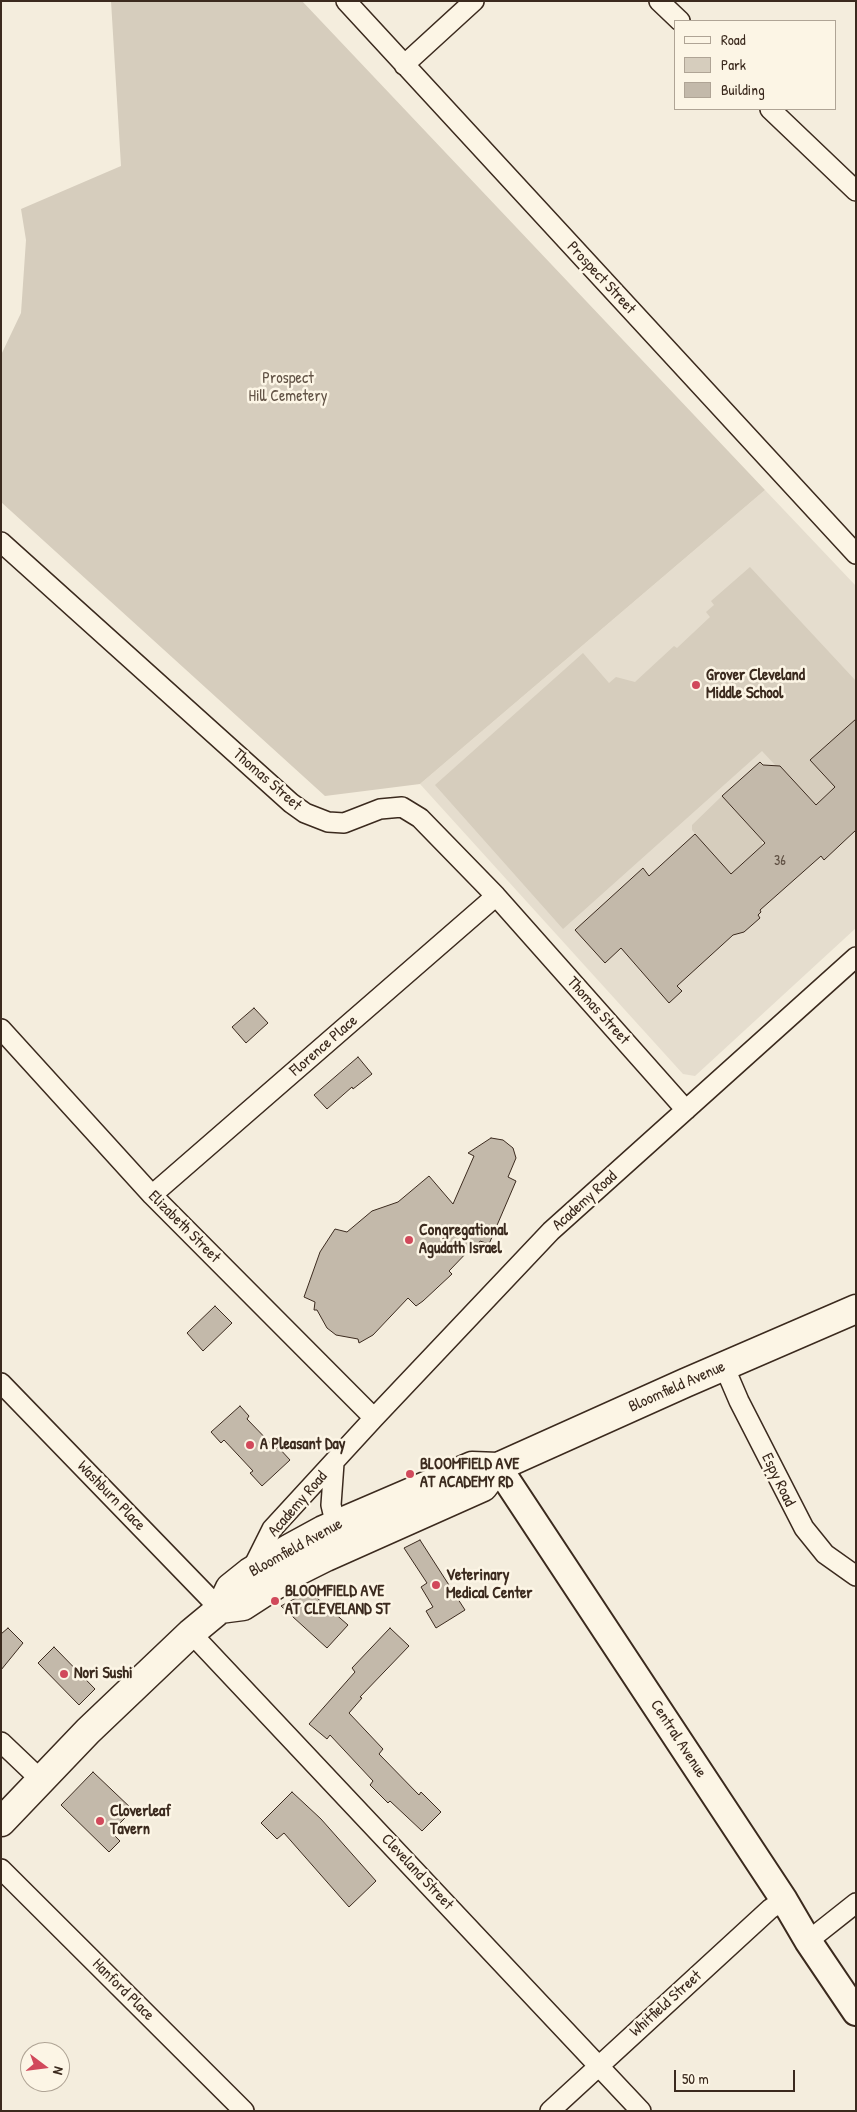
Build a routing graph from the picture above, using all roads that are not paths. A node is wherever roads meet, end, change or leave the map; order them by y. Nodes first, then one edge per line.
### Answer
1 (346, 1) edge
2 (474, 1) edge
3 (659, 1) edge
4 (679, 20) edge
5 (404, 65) junction
6 (771, 110) edge
7 (856, 191) edge
8 (1, 542) edge
9 (856, 554) edge
10 (496, 896) junction
11 (856, 958) edge
12 (1, 1029) edge
13 (686, 1110) junction
14 (152, 1195) junction
15 (856, 1309) edge
16 (724, 1366) junction
17 (1, 1383) edge
18 (374, 1418) junction
19 (334, 1463) junction
20 (498, 1467) junction
21 (338, 1538) junction
22 (250, 1572) junction
23 (856, 1576) edge
24 (220, 1609) junction
25 (192, 1633) junction
26 (1, 1742) edge
27 (41, 1780) junction
28 (1, 1822) edge
29 (1, 1869) edge
30 (784, 1900) junction
31 (856, 1902) edge
32 (808, 1941) junction
33 (856, 2012) edge
34 (599, 2065) junction
35 (244, 2111) edge
36 (550, 2111) edge
37 (641, 2111) edge

1 - 5 street, Prospect Street
2 - 5 street
3 - 4 street
5 - 9 street, Prospect Street
6 - 7 street
8 - 10 street, Thomas Street
10 - 13 street, Thomas Street
10 - 14 street, Florence Place
11 - 13 street, Academy Road
12 - 14 street, Elizabeth Street
13 - 18 street, Academy Road
14 - 18 street, Elizabeth Street
15 - 16 main road, Bloomfield Avenue
16 - 20 main road, Bloomfield Avenue
16 - 23 street, Espy Road
17 - 24 street, Washburn Place
18 - 19 street, Academy Road
19 - 21 street, Academy Road
19 - 22 street, Academy Road
20 - 21 main road, Bloomfield Avenue
20 - 30 main road, Central Avenue
21 - 22 main road, Bloomfield Avenue
21 - 24 main road, Bloomfield Avenue
22 - 24 main road, Bloomfield Avenue
24 - 25 main road, Bloomfield Avenue
25 - 27 main road, Bloomfield Avenue
25 - 34 street, Cleveland Street
26 - 27 street
27 - 28 main road, Bloomfield Avenue
29 - 35 street, Hanford Place
30 - 32 main road, Central Avenue
30 - 34 street, Whitfield Street
31 - 32 street
32 - 33 main road, Central Avenue
34 - 36 street, Whitfield Street
34 - 37 street, Cleveland Street

